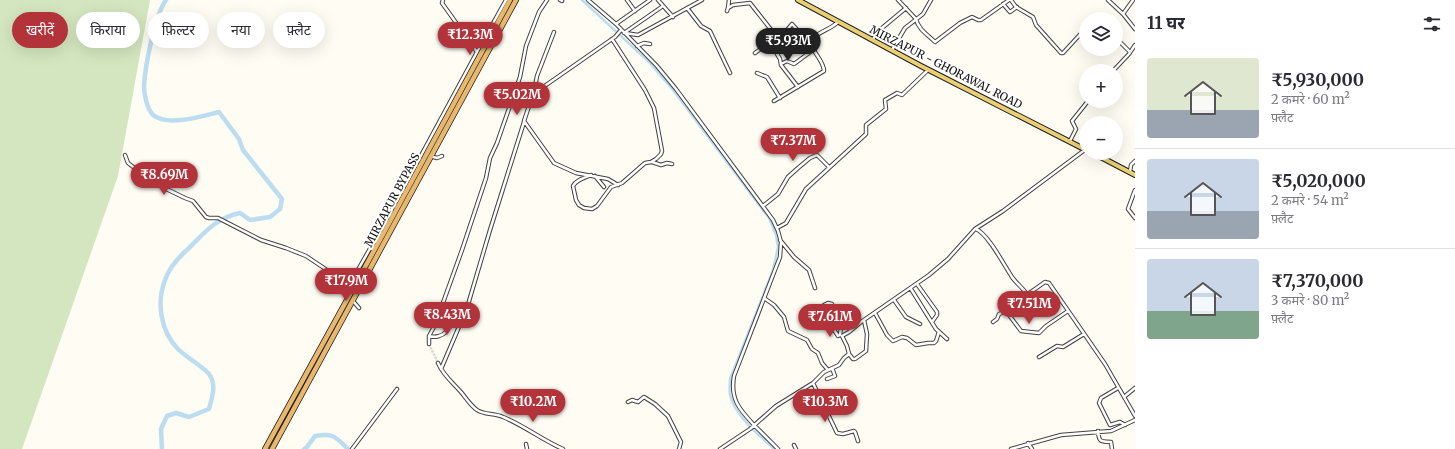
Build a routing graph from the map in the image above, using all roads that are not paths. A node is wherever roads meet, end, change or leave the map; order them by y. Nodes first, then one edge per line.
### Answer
1 (443, 0) edge
2 (506, 0) edge
3 (510, 0) edge
4 (516, 0) edge
5 (547, 0) edge
6 (588, 0) edge
7 (627, 0) edge
8 (650, 0) edge
9 (658, 0) edge
10 (702, 0) edge
11 (728, 0) edge
12 (798, 0) edge
13 (898, 0) edge
14 (906, 0) edge
15 (931, 0) edge
16 (1010, 0) edge
17 (1108, 0) edge
18 (1133, 0) edge
19 (902, 4) junction
20 (1003, 4) junction
21 (663, 6) junction
22 (1017, 7) junction
23 (688, 8) junction
24 (728, 8) junction
25 (906, 8) junction
26 (635, 11) junction
27 (727, 11) dead end
28 (1121, 12) edge
29 (1123, 14) joint
30 (673, 17) junction
31 (916, 19) junction
32 (838, 22) junction
33 (616, 24) junction
34 (1134, 27) edge
35 (620, 31) junction
36 (554, 32) dead end
37 (625, 33) junction
38 (1079, 36) edge
39 (777, 37) junction
40 (612, 39) junction
41 (872, 40) junction
42 (810, 41) junction
43 (770, 42) junction
44 (650, 44) dead end
45 (1123, 45) edge
46 (1135, 45) edge
47 (637, 46) junction
48 (813, 50) junction
49 (892, 50) junction
50 (477, 52) junction
51 (1130, 52) junction
52 (755, 53) dead end
53 (781, 64) junction
54 (1119, 64) edge
55 (929, 70) junction
56 (730, 72) dead end
57 (757, 73) dead end
58 (798, 87) junction
59 (534, 93) junction
60 (780, 98) junction
61 (774, 101) dead end
62 (1082, 108) edge
63 (524, 122) junction
64 (1070, 141) junction
65 (1079, 146) edge
66 (1079, 154) edge
67 (125, 155) dead end
68 (428, 156) junction
69 (442, 156) dead end
70 (1107, 160) edge
71 (1135, 161) edge
72 (651, 162) junction
73 (672, 164) dead end
74 (830, 167) junction
75 (1130, 172) junction
76 (1135, 175) edge
77 (593, 176) junction
78 (618, 185) junction
79 (604, 187) dead end
80 (1135, 190) edge
81 (763, 206) junction
82 (1135, 218) edge
83 (777, 228) junction
84 (975, 229) junction
85 (780, 240) junction
86 (917, 284) junction
87 (345, 287) junction
88 (815, 288) dead end
89 (911, 289) junction
90 (1028, 294) junction
91 (350, 296) junction
92 (764, 298) junction
93 (353, 300) junction
94 (894, 300) junction
95 (824, 305) dead end
96 (359, 308) dead end
97 (1007, 310) junction
98 (1068, 311) junction
99 (875, 313) junction
100 (864, 320) junction
101 (829, 322) dead end
102 (932, 322) junction
103 (993, 322) dead end
104 (920, 324) dead end
105 (446, 332) dead end
106 (939, 332) junction
107 (1084, 334) junction
108 (841, 335) junction
109 (430, 336) junction
110 (947, 339) dead end
111 (429, 344) tunnel mouth
112 (849, 354) junction
113 (1039, 357) dead end
114 (438, 363) tunnel mouth
115 (832, 368) junction
116 (441, 369) junction
117 (828, 370) junction
118 (827, 379) dead end
119 (813, 383) junction
120 (1118, 388) junction
121 (1135, 388) edge
122 (397, 389) dead end
123 (1124, 397) junction
124 (628, 402) dead end
125 (1135, 416) edge
126 (1135, 420) edge
127 (1125, 425) junction
128 (752, 427) junction
129 (1098, 431) junction
130 (858, 441) dead end
131 (1028, 443) junction
132 (526, 444) dead end
133 (794, 445) dead end
134 (265, 449) edge
135 (272, 449) edge
136 (352, 449) edge
137 (527, 449) edge
138 (563, 449) edge
139 (679, 449) edge
140 (720, 449) edge
141 (778, 449) edge
142 (796, 449) edge
143 (1011, 449) edge
144 (1032, 449) edge
145 (1112, 449) edge

1 - 50 street
2 - 50 street
3 - 68 highway, MIRZAPUR BYPASS
4 - 68 highway, MIRZAPUR BYPASS
5 - 109 street
6 - 33 street
7 - 26 street
8 - 26 street
9 - 21 street
10 - 23 street
11 - 24 street
12 - 32 main road, MIRZAPUR - GHORAWAL ROAD
13 - 19 street
14 - 19 street
15 - 31 street
16 - 20 street
16 - 22 street
17 - 28 street
18 - 29 street
19 - 25 street
20 - 22 street
20 - 31 street
21 - 30 street
21 - 37 street
22 - 38 street
23 - 30 street
23 - 56 street
24 - 27 street
24 - 39 street
25 - 31 street
25 - 41 street
26 - 33 street
29 - 34 street
30 - 37 street
31 - 49 street
32 - 41 main road, MIRZAPUR - GHORAWAL ROAD
32 - 42 street
33 - 35 street
35 - 37 street
35 - 40 street
36 - 59 street
37 - 47 street
39 - 42 street
39 - 43 street
40 - 59 street
40 - 72 street
41 - 49 main road, MIRZAPUR - GHORAWAL ROAD
42 - 48 street
43 - 52 street
43 - 53 street
44 - 47 street
45 - 51 street
46 - 51 street
47 - 81 street
48 - 53 street
48 - 58 street
49 - 55 main road, MIRZAPUR - GHORAWAL ROAD
50 - 87 street
51 - 54 street
53 - 58 street
55 - 64 main road, MIRZAPUR - GHORAWAL ROAD
55 - 74 street
57 - 60 street
58 - 60 street
59 - 63 street
60 - 61 street
62 - 64 street
63 - 77 street
63 - 116 street
64 - 65 main road, MIRZAPUR - GHORAWAL ROAD
66 - 84 street
67 - 87 street
68 - 69 street
68 - 91 highway, MIRZAPUR BYPASS
68 - 93 highway, MIRZAPUR BYPASS
70 - 75 main road
71 - 75 street
72 - 73 street
72 - 78 street
74 - 81 street
74 - 83 street
75 - 76 main road
77 - 78 street
77 - 78 street
77 - 79 street
80 - 82 street
81 - 83 street
83 - 85 street
84 - 86 street
84 - 90 street
85 - 88 street
85 - 92 street
86 - 89 street
86 - 102 street
87 - 91 street
89 - 94 street
89 - 102 street
90 - 97 street
90 - 98 street
91 - 93 street
91 - 134 highway, MIRZAPUR BYPASS
92 - 117 street
92 - 128 street
93 - 96 street
93 - 135 highway, MIRZAPUR BYPASS
94 - 99 street
94 - 104 street
95 - 108 street
97 - 98 street
97 - 103 street
98 - 107 street
99 - 100 street
99 - 106 street
100 - 108 street
100 - 112 street
101 - 108 street
102 - 106 street
105 - 109 street
106 - 110 street
107 - 113 street
107 - 120 street
108 - 112 street
109 - 111 street
112 - 115 street
114 - 116 street
115 - 117 street
115 - 118 street
116 - 138 street
117 - 119 street
119 - 128 street
119 - 130 street
120 - 123 street
120 - 127 street
121 - 123 street
122 - 136 street
123 - 125 street
124 - 139 street
126 - 127 street
127 - 129 street
128 - 140 street
128 - 141 street
129 - 131 street
129 - 145 street
131 - 143 street
131 - 144 street
132 - 137 street
133 - 142 street

